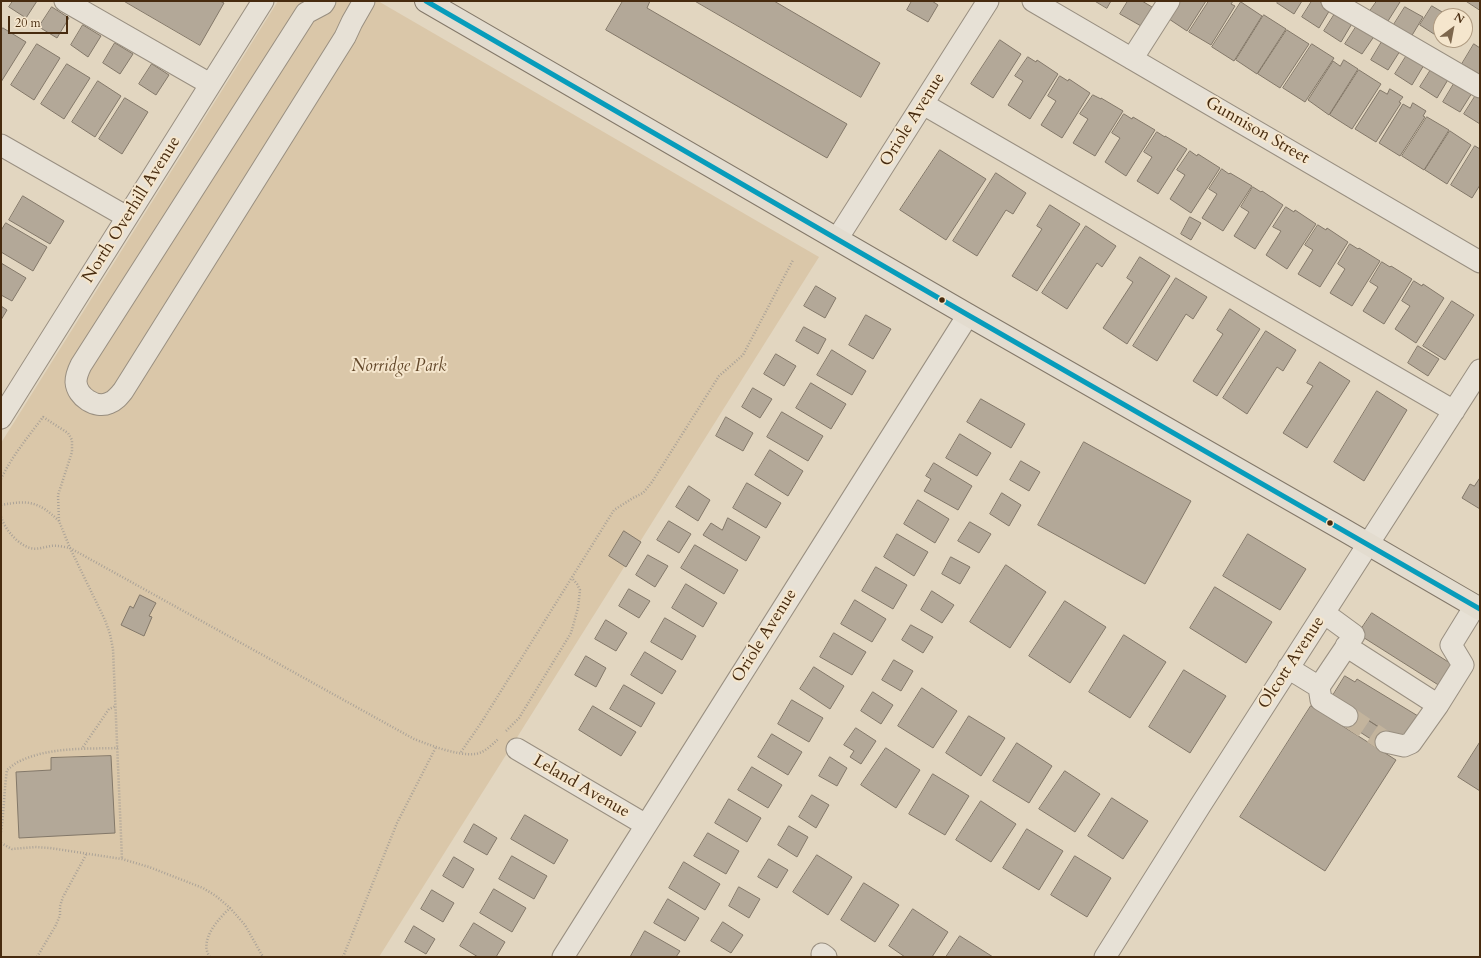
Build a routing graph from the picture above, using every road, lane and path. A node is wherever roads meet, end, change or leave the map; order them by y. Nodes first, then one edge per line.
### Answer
1 (64, 1) edge
2 (263, 1) edge
3 (325, 1) edge
4 (364, 1) edge
5 (426, 1) edge
6 (988, 1) edge
7 (1033, 1) edge
8 (1169, 1) edge
9 (1332, 1) edge
10 (1132, 59) junction
11 (210, 84) junction
12 (1480, 87) edge
13 (923, 104) junction
14 (1, 145) edge
15 (127, 217) junction
16 (837, 239) junction
17 (793, 260) dead end
18 (1480, 262) edge
19 (968, 315) junction
20 (1480, 370) edge
21 (1454, 411) junction
22 (1, 418) edge
23 (1, 479) edge
24 (1, 505) edge
25 (1, 517) edge
26 (59, 521) junction
27 (1368, 544) junction
28 (70, 548) junction
29 (572, 578) junction
30 (1478, 608) edge
31 (1324, 613) junction
32 (1346, 646) junction
33 (1288, 668) junction
34 (1319, 687) junction
35 (1438, 705) junction
36 (116, 706) junction
37 (1347, 716) tunnel mouth
38 (503, 733) dead end
39 (498, 739) dead end
40 (1386, 742) tunnel mouth
41 (436, 747) junction
42 (82, 748) junction
43 (118, 748) junction
44 (517, 749) dead end
45 (461, 753) junction
46 (646, 825) junction
47 (1, 832) edge
48 (1, 843) edge
49 (87, 853) junction
50 (122, 859) junction
51 (230, 908) junction
52 (37, 957) edge
53 (210, 957) edge
54 (263, 957) edge
55 (343, 957) edge
56 (563, 957) edge
57 (1105, 957) edge

1 - 11 street
2 - 11 street, North Overhill Avenue
3 - 4 street
5 - 16 main road
6 - 13 street, Oriole Avenue
7 - 10 street, Gunnison Street
8 - 10 street
9 - 12 street
10 - 18 street, Gunnison Street
11 - 15 street, North Overhill Avenue
13 - 16 street, Oriole Avenue
13 - 21 street
14 - 15 street
15 - 22 street, North Overhill Avenue
16 - 19 main road
17 - 29 path
19 - 27 main road
19 - 46 street, Oriole Avenue
20 - 21 street, Olcott Avenue
21 - 27 street, Olcott Avenue
23 - 26 path
24 - 26 path
25 - 28 path
26 - 28 path
27 - 30 main road
27 - 31 street, Olcott Avenue
28 - 36 path
28 - 41 path
29 - 38 path
29 - 45 path
30 - 35 street
31 - 32 street
31 - 33 street, Olcott Avenue
32 - 34 street
32 - 35 street
33 - 34 street
33 - 57 street, Olcott Avenue
34 - 37 street
35 - 40 street
36 - 42 path
36 - 43 path
39 - 45 path
41 - 45 path
41 - 55 path
42 - 43 path
42 - 47 path
43 - 50 path
44 - 46 street, Leland Avenue
46 - 56 street, Oriole Avenue
48 - 49 path
49 - 50 path
49 - 52 path
50 - 51 path
51 - 53 path
51 - 54 path

